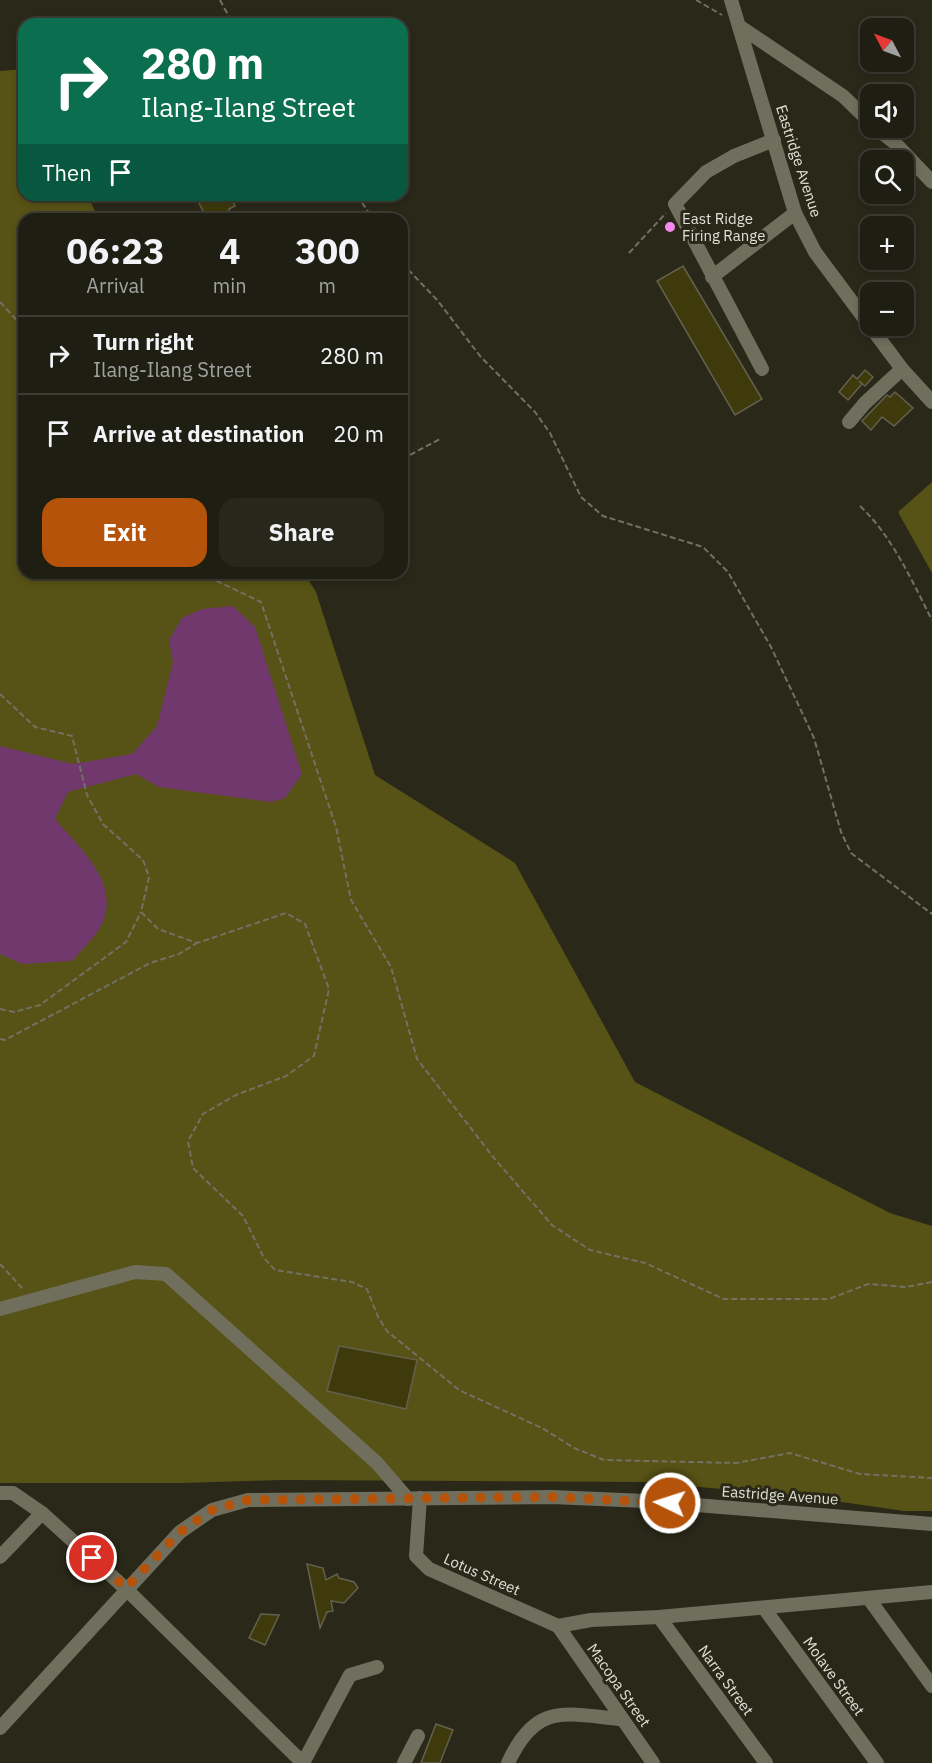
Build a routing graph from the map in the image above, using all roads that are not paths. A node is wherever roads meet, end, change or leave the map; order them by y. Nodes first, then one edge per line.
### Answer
1 (731, 0) edge
2 (739, 26) junction
3 (860, 112) edge
4 (889, 138) edge
5 (774, 140) junction
6 (932, 182) edge
7 (795, 213) junction
8 (712, 277) junction
9 (762, 369) dead end
10 (902, 369) junction
11 (932, 402) edge
12 (849, 422) dead end
13 (0, 1309) edge
14 (0, 1493) edge
15 (414, 1498) junction
16 (42, 1513) junction
17 (932, 1524) edge
18 (0, 1557) edge
19 (126, 1588) junction
20 (932, 1592) edge
21 (869, 1599) junction
22 (764, 1608) junction
23 (659, 1617) junction
24 (558, 1626) junction
25 (377, 1667) dead end
26 (932, 1686) edge
27 (621, 1719) junction
28 (0, 1728) edge
29 (418, 1736) dead end
30 (303, 1763) edge
31 (404, 1763) edge
32 (508, 1763) edge
33 (653, 1763) edge
34 (766, 1763) edge
35 (877, 1763) edge

1 - 2 street, Eastridge Avenue
2 - 3 street
2 - 5 street, Eastridge Avenue
4 - 6 street
5 - 7 street, Eastridge Avenue
5 - 8 street
7 - 8 street
7 - 10 street, Eastridge Avenue
8 - 9 street
10 - 11 street, Eastridge Avenue
10 - 12 street
13 - 15 street
14 - 16 street
15 - 17 street, Eastridge Avenue
15 - 19 street, Eastridge Avenue
15 - 24 street, Lotus Street
16 - 18 street
16 - 19 street
19 - 28 street, Eastridge Avenue
19 - 30 street
20 - 21 street
21 - 22 street
21 - 26 street
22 - 23 street
22 - 35 street, Molave Street
23 - 24 street
23 - 34 street, Narra Street
24 - 27 street, Macopa Street
25 - 30 street
27 - 32 street
27 - 33 street, Macopa Street
29 - 31 street

